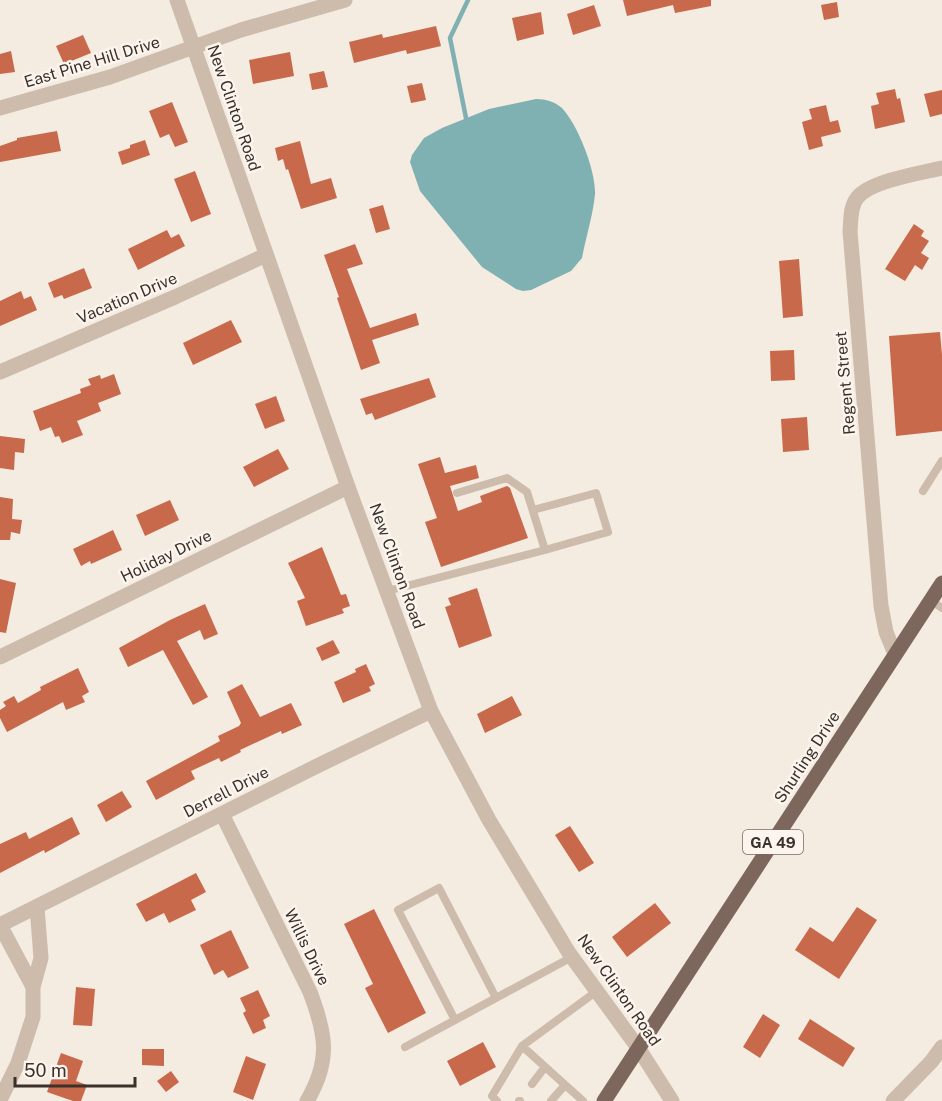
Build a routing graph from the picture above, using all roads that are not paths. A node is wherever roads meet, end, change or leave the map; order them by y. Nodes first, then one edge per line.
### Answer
1 (177, 0) edge
2 (345, 0) edge
3 (194, 48) junction
4 (0, 108) edge
5 (942, 168) edge
6 (266, 255) junction
7 (0, 372) edge
8 (942, 461) edge
9 (348, 487) junction
10 (923, 491) dead end
11 (457, 493) dead end
12 (533, 510) junction
13 (545, 550) junction
14 (942, 583) edge
15 (387, 591) junction
16 (936, 604) edge
17 (895, 654) junction
18 (0, 657) edge
19 (431, 711) junction
20 (222, 814) junction
21 (37, 907) junction
22 (0, 925) edge
23 (572, 957) junction
24 (33, 987) junction
25 (597, 991) junction
26 (496, 998) junction
27 (455, 1020) junction
28 (522, 1046) junction
29 (405, 1047) dead end
30 (942, 1047) edge
31 (639, 1049) junction
32 (545, 1067) junction
33 (532, 1084) dead end
34 (565, 1085) junction
35 (0, 1100) edge
36 (307, 1101) edge
37 (497, 1101) edge
38 (551, 1101) edge
39 (583, 1101) edge
40 (604, 1101) edge
41 (672, 1101) edge
42 (893, 1101) edge

1 - 3 street, New Clinton Road
2 - 3 street, East Pine Hill Drive
3 - 4 street, East Pine Hill Drive
3 - 6 street, New Clinton Road
5 - 17 street, Regent Street
6 - 7 street, Vacation Drive
6 - 9 street, New Clinton Road
8 - 10 lane
9 - 15 street, New Clinton Road
9 - 18 street, Holiday Drive
11 - 12 lane
12 - 13 lane
12 - 13 lane
13 - 15 lane
14 - 16 main road, Shurling Drive / GA 49
15 - 19 street, New Clinton Road
16 - 17 main road, Shurling Drive / GA 49
17 - 31 main road, Shurling Drive / GA 49
19 - 20 street, Derrell Drive
19 - 23 street, New Clinton Road
20 - 21 street, Derrell Drive
20 - 36 street, Willis Drive
21 - 22 street, Derrell Drive
21 - 24 street, Derrell Drive
22 - 24 street, Derrell Drive
23 - 25 street, New Clinton Road
23 - 26 lane
24 - 35 street, Derrell Drive
25 - 28 lane
25 - 31 street, New Clinton Road
26 - 27 lane
26 - 27 lane
27 - 29 lane
28 - 32 lane
28 - 37 lane
30 - 42 street
31 - 40 main road, Shurling Drive / GA 49
31 - 41 street, New Clinton Road
32 - 33 lane
32 - 34 lane
34 - 38 lane
34 - 39 lane

